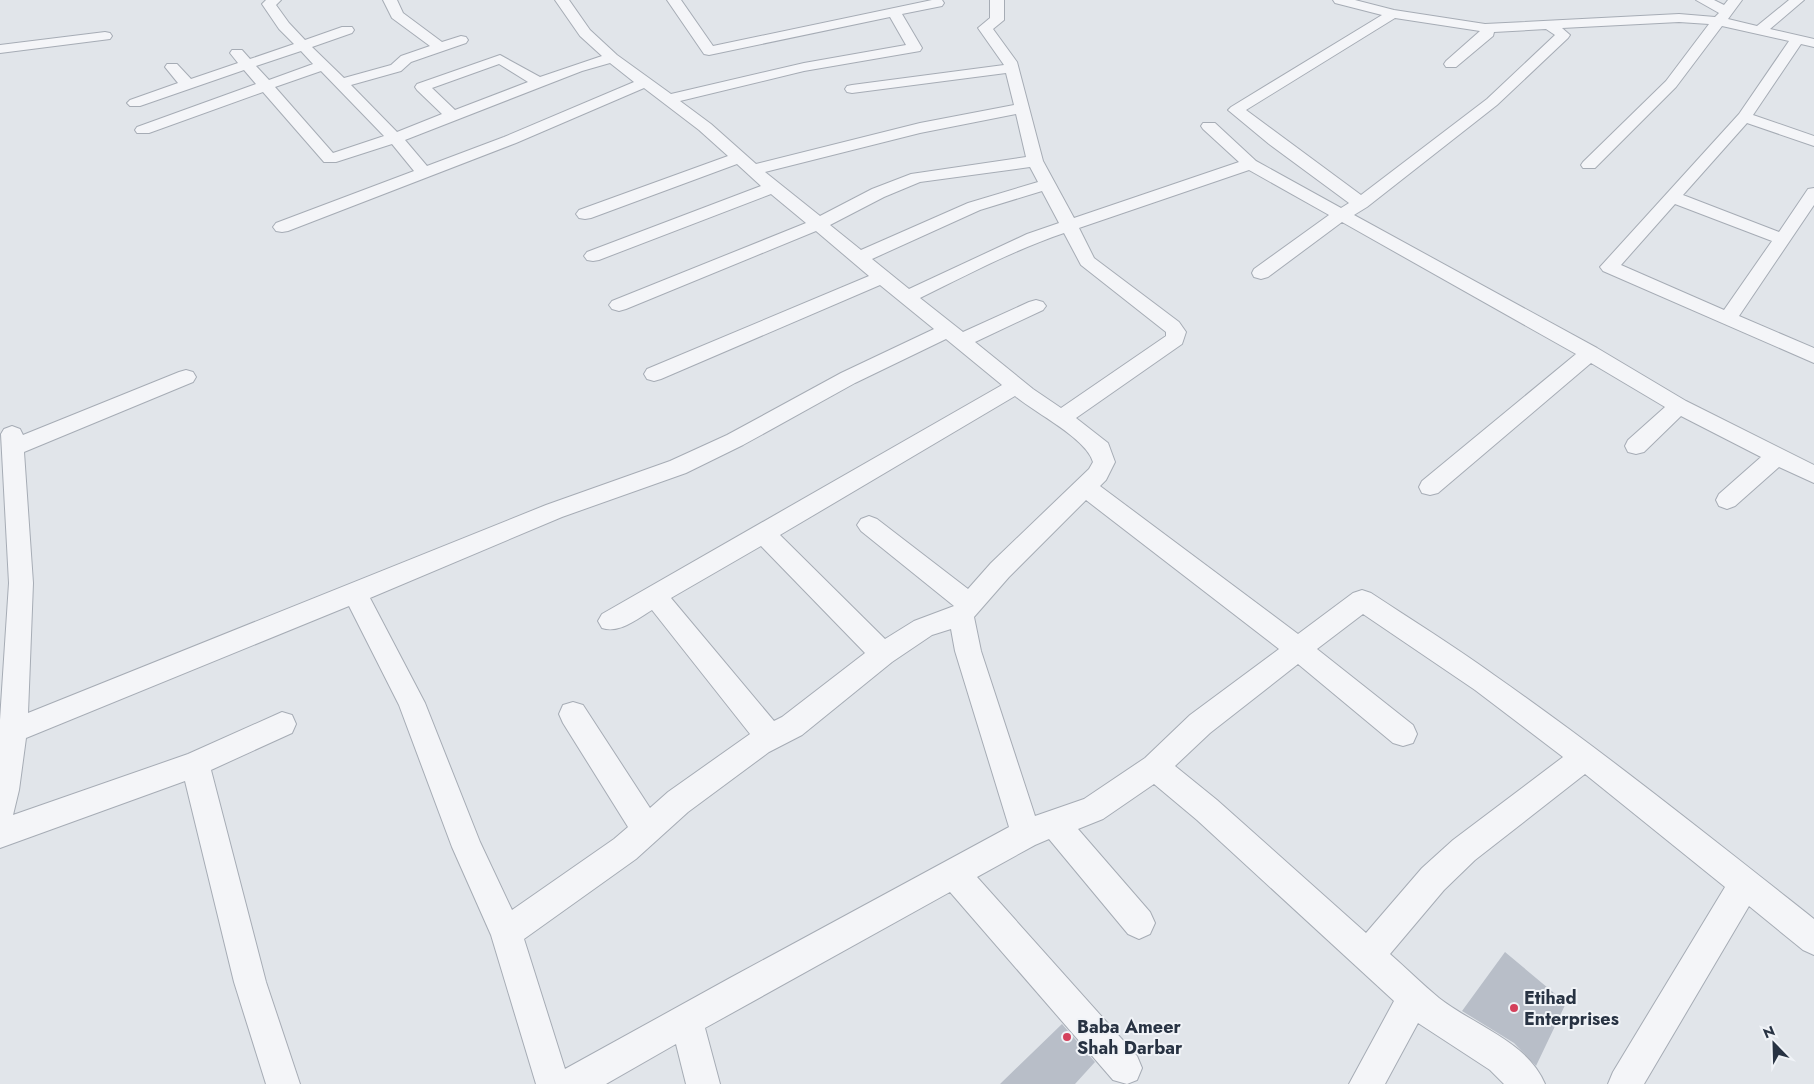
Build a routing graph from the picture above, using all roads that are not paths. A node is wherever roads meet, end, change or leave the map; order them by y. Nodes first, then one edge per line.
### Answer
1 (274, 0) edge
2 (390, 0) edge
3 (562, 0) edge
4 (674, 0) edge
5 (997, 0) edge
6 (1340, 0) edge
7 (1703, 0) edge
8 (1797, 0) edge
9 (937, 4) dead end
10 (1727, 10) edge
11 (894, 12) junction
12 (1393, 14) junction
13 (1548, 24) junction
14 (1484, 28) junction
15 (347, 30) dead end
16 (1759, 31) junction
17 (105, 36) dead end
18 (1798, 39) junction
19 (461, 40) dead end
20 (1814, 43) edge
21 (305, 46) junction
22 (440, 47) junction
23 (0, 49) edge
24 (238, 53) dead end
25 (612, 58) junction
26 (1451, 64) dead end
27 (248, 65) junction
28 (324, 65) junction
29 (172, 67) dead end
30 (1011, 68) junction
31 (646, 82) junction
32 (540, 83) junction
33 (342, 84) junction
34 (188, 85) junction
35 (266, 86) junction
36 (852, 89) dead end
37 (670, 99) junction
38 (135, 103) dead end
39 (1022, 108) junction
40 (453, 116) junction
41 (1744, 117) junction
42 (1208, 126) dead end
43 (143, 130) dead end
44 (395, 138) junction
45 (1814, 141) edge
46 (1035, 161) junction
47 (746, 164) junction
48 (1250, 164) junction
49 (1590, 165) dead end
50 (424, 172) junction
51 (1047, 184) junction
52 (772, 187) junction
53 (1814, 193) edge
54 (1672, 197) junction
55 (1361, 203) junction
56 (585, 214) dead end
57 (1341, 215) junction
58 (818, 224) junction
59 (1069, 226) junction
60 (282, 227) dead end
61 (1782, 239) junction
62 (593, 256) dead end
63 (859, 258) junction
64 (1261, 273) dead end
65 (882, 277) junction
66 (907, 298) junction
67 (619, 305) dead end
68 (1036, 306) dead end
69 (1728, 318) junction
70 (954, 336) junction
71 (1590, 353) junction
72 (1814, 356) edge
73 (654, 374) dead end
74 (186, 377) dead end
75 (1016, 386) junction
76 (1679, 406) junction
77 (1061, 418) junction
78 (1636, 446) dead end
79 (1777, 456) junction
80 (1814, 475) edge
81 (1085, 486) junction
82 (1430, 487) dead end
83 (1727, 500) dead end
84 (8, 515) edge
85 (869, 525) dead end
86 (763, 533) junction
87 (355, 593) junction
88 (655, 596) junction
89 (965, 610) junction
90 (612, 621) dead end
91 (1298, 649) junction
92 (884, 654) junction
93 (8, 659) edge
94 (573, 714) dead end
95 (282, 724) dead end
96 (13, 731) junction
97 (1402, 734) dead end
98 (770, 737) junction
99 (1585, 757) junction
100 (195, 764) junction
101 (1155, 767) junction
102 (0, 816) edge
103 (1054, 824) junction
104 (647, 830) junction
105 (1026, 834) junction
106 (953, 874) junction
107 (1745, 884) junction
108 (1138, 922) dead end
109 (506, 933) junction
110 (1814, 939) edge
111 (1368, 955) junction
112 (1414, 997) junction
113 (686, 1020) junction
114 (1125, 1068) dead end
115 (283, 1084) edge
116 (553, 1084) edge
117 (573, 1084) edge
118 (702, 1084) edge
119 (1366, 1084) edge
120 (1528, 1084) edge
121 (1625, 1084) edge

1 - 21 street
2 - 22 street
3 - 25 street
4 - 11 street
5 - 30 street
6 - 12 street
7 - 10 street
8 - 16 street
9 - 11 street
10 - 13 street
10 - 16 street
10 - 49 street
11 - 37 street
12 - 14 street
12 - 55 street
13 - 14 street
13 - 55 street
14 - 26 street
15 - 21 street
16 - 18 street
17 - 23 street
18 - 20 street
18 - 41 street
19 - 22 street
21 - 27 street
21 - 28 street
22 - 33 street
24 - 27 street
25 - 31 street
25 - 32 street
27 - 34 street
27 - 35 street
28 - 33 street
28 - 35 street
29 - 34 street
30 - 36 street
30 - 39 street
31 - 37 street
31 - 50 street
32 - 40 street
32 - 40 street
33 - 44 street
34 - 38 street
35 - 43 street
35 - 44 street
37 - 47 street
39 - 46 street
39 - 47 street
40 - 44 street
41 - 45 street
41 - 54 street
42 - 48 street
44 - 50 street
46 - 51 street
46 - 58 street
47 - 52 street
47 - 56 street
48 - 57 street
48 - 59 street
50 - 60 street
51 - 59 street
51 - 63 street
52 - 58 street
52 - 62 street
53 - 61 street
54 - 61 street
54 - 69 street
55 - 57 street
57 - 64 street
57 - 71 street
58 - 63 street
58 - 67 street
59 - 66 street
59 - 77 street
61 - 69 street
63 - 65 street
65 - 66 street
65 - 73 street
66 - 70 street
68 - 70 street
69 - 72 street
70 - 75 street
70 - 87 street
71 - 76 street
71 - 82 street
74 - 84 street
75 - 77 street
75 - 86 street
76 - 78 street
76 - 79 street
77 - 81 street
79 - 80 street
79 - 83 street
81 - 89 street
81 - 91 street
84 - 93 street
85 - 89 street
86 - 88 street
86 - 92 street
87 - 96 street
87 - 109 street
88 - 90 street
88 - 98 street
89 - 92 street
89 - 105 street
91 - 97 street
91 - 99 street
91 - 101 street
92 - 98 street
93 - 96 street
94 - 104 street
95 - 100 street
96 - 102 street
98 - 104 street
99 - 107 street
99 - 111 street
100 - 102 street
100 - 115 street
101 - 103 street
101 - 111 street
103 - 105 street
103 - 108 street
104 - 109 street
105 - 106 street
106 - 113 street
106 - 114 street
107 - 110 street
107 - 121 street
109 - 116 street
111 - 112 street
112 - 119 street
112 - 120 street
113 - 117 street
113 - 118 street

